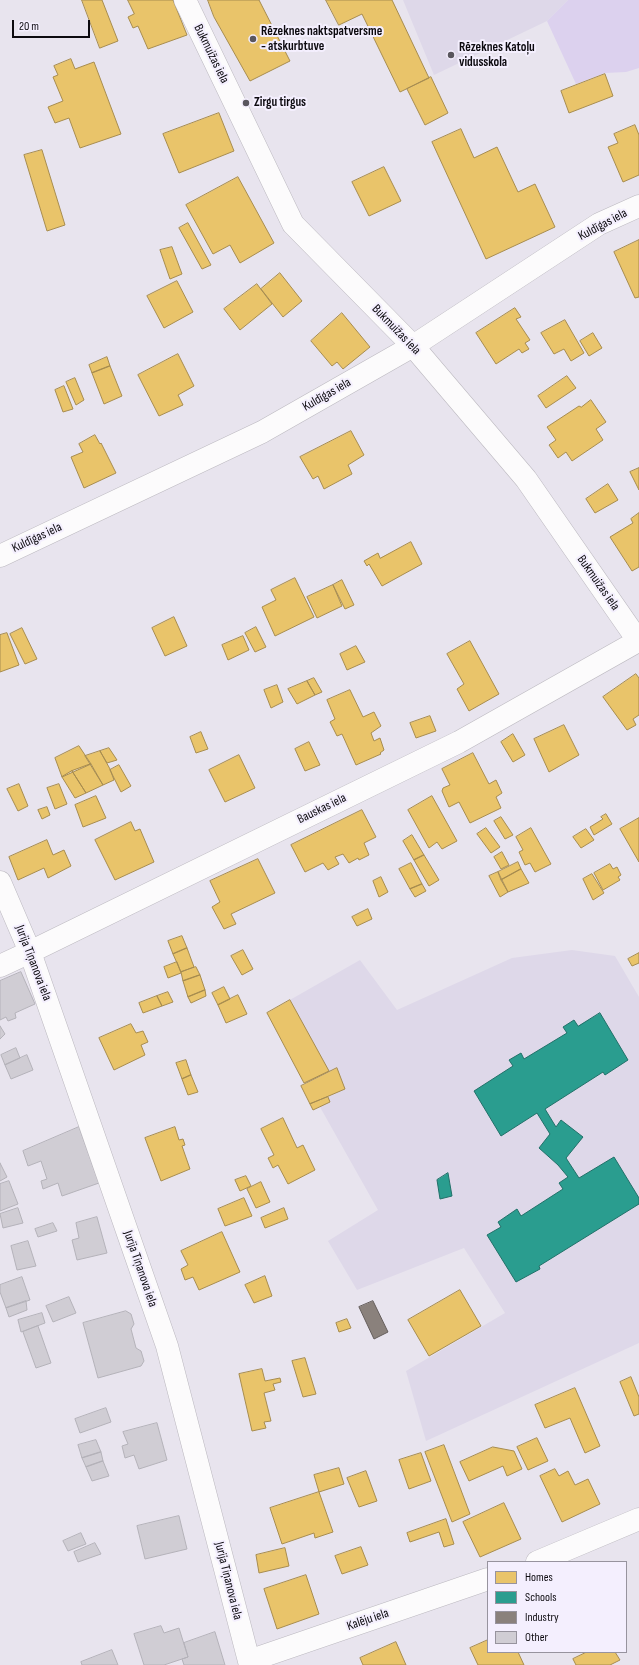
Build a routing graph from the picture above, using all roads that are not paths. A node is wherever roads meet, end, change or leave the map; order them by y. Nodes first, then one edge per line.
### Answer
1 (185, 0) edge
2 (639, 206) edge
3 (413, 346) junction
4 (0, 556) edge
5 (639, 642) edge
6 (0, 882) edge
7 (30, 952) junction
8 (0, 966) edge
9 (639, 1519) edge
10 (539, 1561) edge
11 (487, 1579) edge
12 (249, 1663) edge

1 - 3 street, Bukmuižas iela
2 - 3 street, Kuldīgas iela
3 - 4 street, Kuldīgas iela
3 - 5 street, Bukmuižas iela
5 - 7 street, Bauskas iela
6 - 7 street, Jurija Tiņanova iela
7 - 8 street, Bauskas iela
7 - 12 street, Jurija Tiņanova iela
9 - 10 street
11 - 12 street, Kalēju iela

